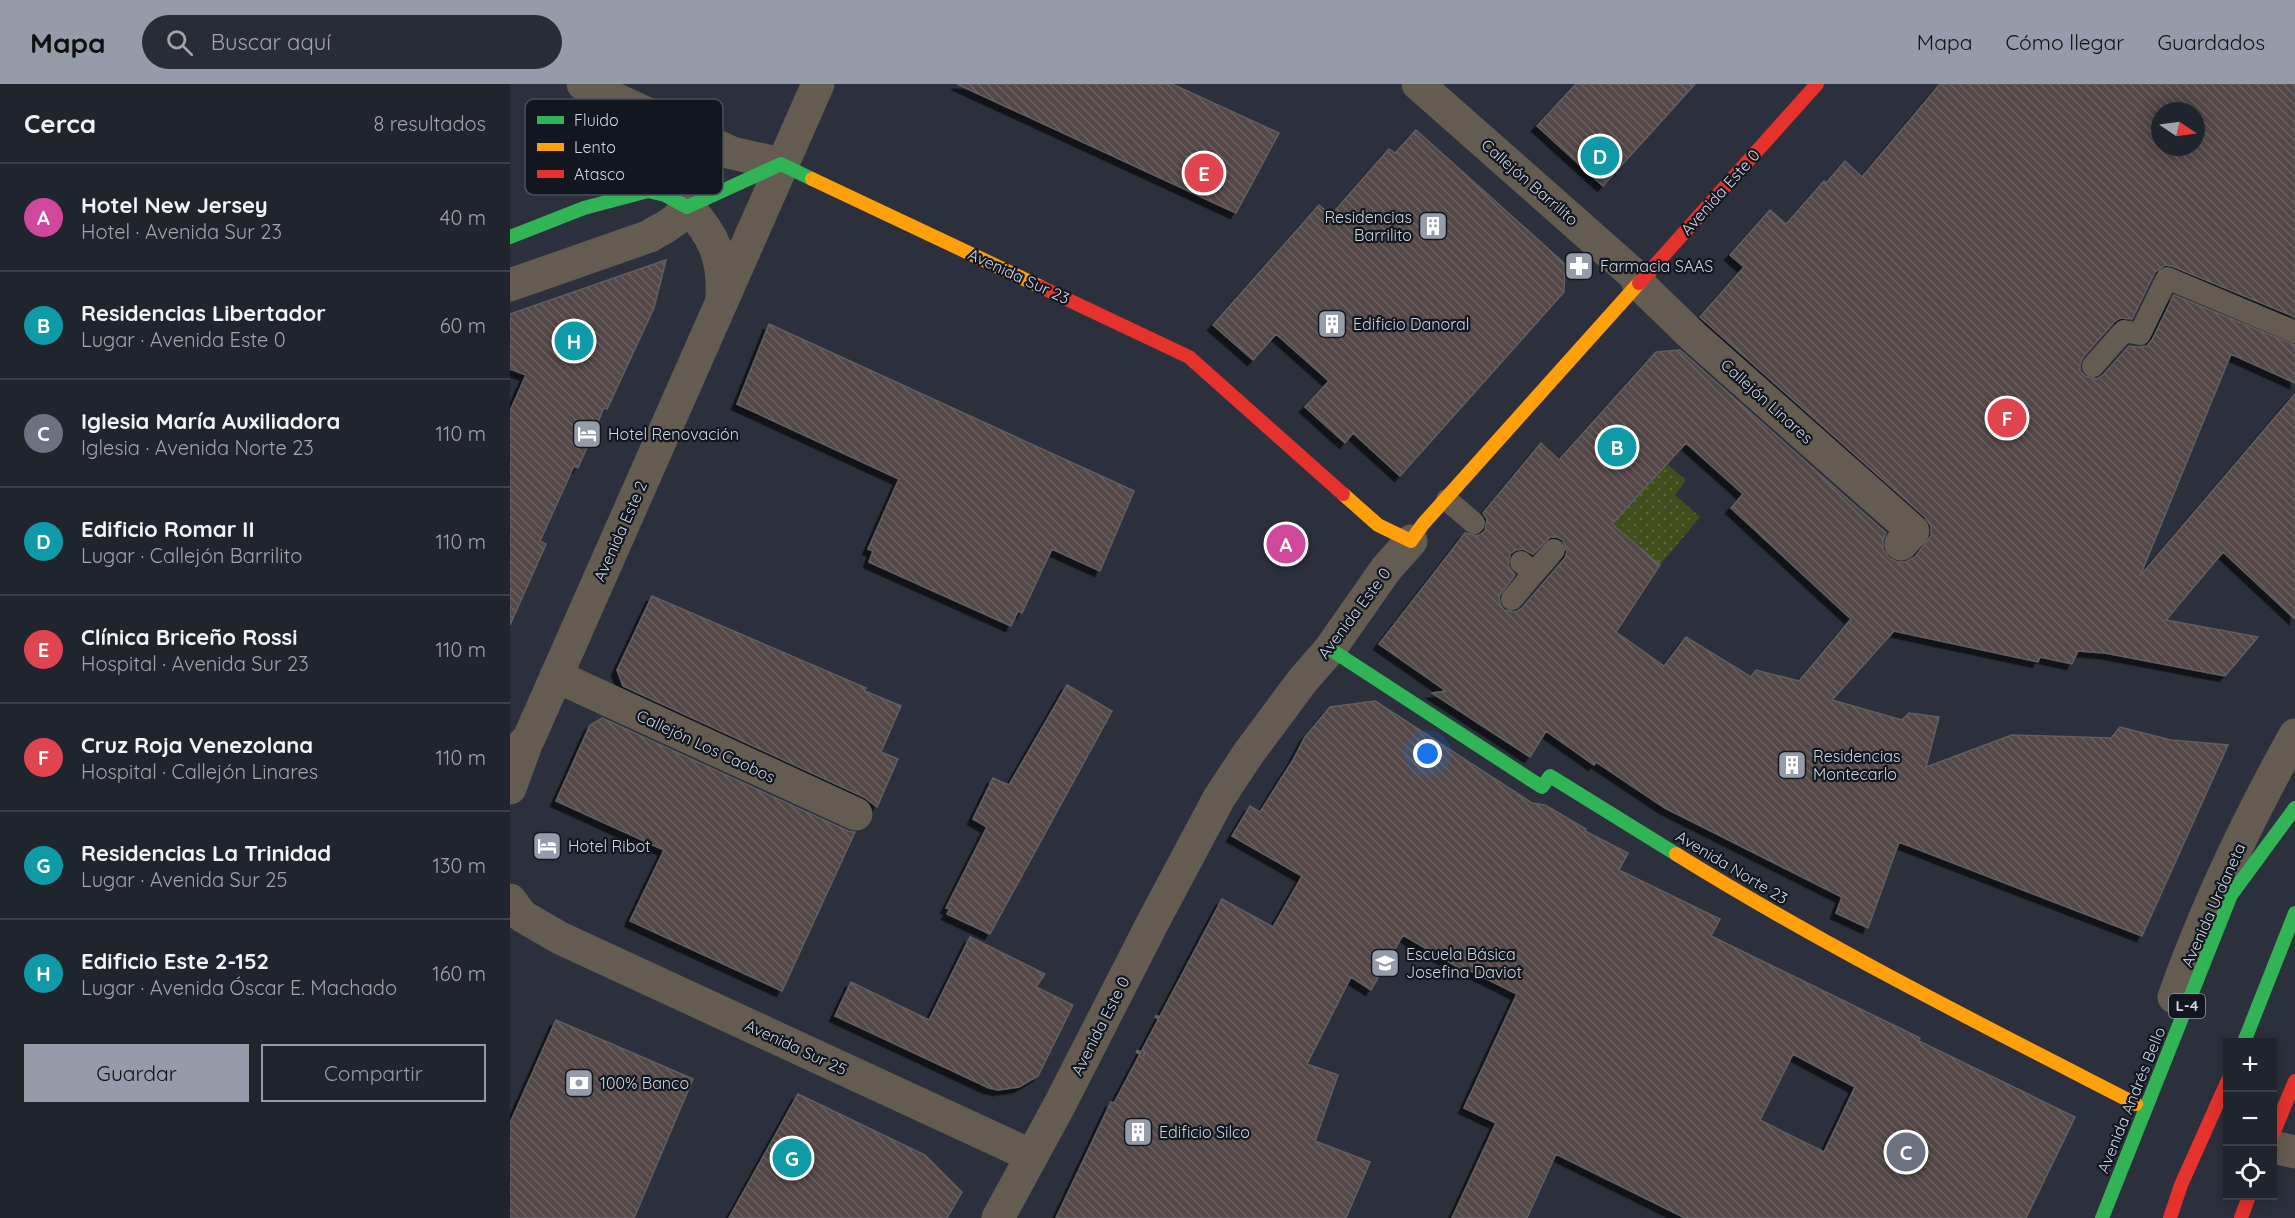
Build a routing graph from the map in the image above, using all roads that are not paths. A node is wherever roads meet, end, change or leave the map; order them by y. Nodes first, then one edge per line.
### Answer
1 (583, 84) edge
2 (818, 84) edge
3 (1418, 84) edge
4 (1817, 84) edge
5 (616, 99) edge
6 (723, 149) edge
7 (781, 164) junction
8 (723, 191) edge
9 (633, 195) edge
10 (666, 195) edge
11 (697, 195) edge
12 (713, 195) edge
13 (687, 207) junction
14 (510, 237) edge
15 (1639, 282) junction
16 (510, 285) edge
17 (722, 298) junction
18 (2295, 332) edge
19 (2093, 366) dead end
20 (1447, 500) junction
21 (1474, 524) dead end
22 (1894, 530) dead end
23 (1411, 541) junction
24 (1554, 550) dead end
25 (1512, 599) dead end
26 (1330, 649) junction
27 (556, 676) junction
28 (2295, 735) edge
29 (519, 748) edge
30 (510, 788) edge
31 (2295, 808) edge
32 (856, 814) dead end
33 (510, 900) edge
34 (2295, 913) edge
35 (510, 925) edge
36 (560, 938) junction
37 (2246, 1038) edge
38 (2295, 1082) edge
39 (2223, 1091) edge
40 (2136, 1104) junction
41 (2277, 1124) edge
42 (2277, 1148) edge
43 (2295, 1152) edge
44 (1032, 1156) junction
45 (2248, 1200) edge
46 (998, 1218) edge
47 (2101, 1218) edge
48 (2169, 1218) edge
49 (2241, 1218) edge

1 - 5 street, Avenida Sur 23
2 - 7 street, Avenida Este 2
3 - 15 street, Callejón Barrilito
4 - 15 main road, Avenida Este 0
6 - 7 street, Avenida Sur 23
7 - 8 main road
7 - 17 street, Avenida Este 2
7 - 23 main road, Avenida Sur 23
9 - 14 main road
10 - 13 main road
11 - 13 street
12 - 13 main road
13 - 16 street
13 - 17 street, Avenida Este 2
15 - 20 main road, Avenida Este 0
15 - 22 street, Callejón Linares
17 - 27 street, Avenida Este 2
18 - 19 lane
20 - 21 lane
20 - 23 main road, Avenida Este 0
23 - 26 street, Avenida Este 0
24 - 25 lane
26 - 40 main road, Avenida Norte 23
26 - 44 street, Avenida Este 0
27 - 29 street, Avenida Este 2
27 - 32 street, Callejón Los Caobos
28 - 40 street, Avenida Urdaneta / L-4
29 - 30 street
31 - 47 main road, Avenida Andrés Bello / L-4
33 - 36 street, Avenida Sur 25
34 - 37 main road
35 - 36 street, Avenida Sur 25
36 - 44 street, Avenida Sur 25
38 - 41 main road
39 - 48 main road
40 - 47 street, Avenida Urdaneta / L-4
42 - 43 street
44 - 46 street, Avenida Este 0
45 - 49 main road

